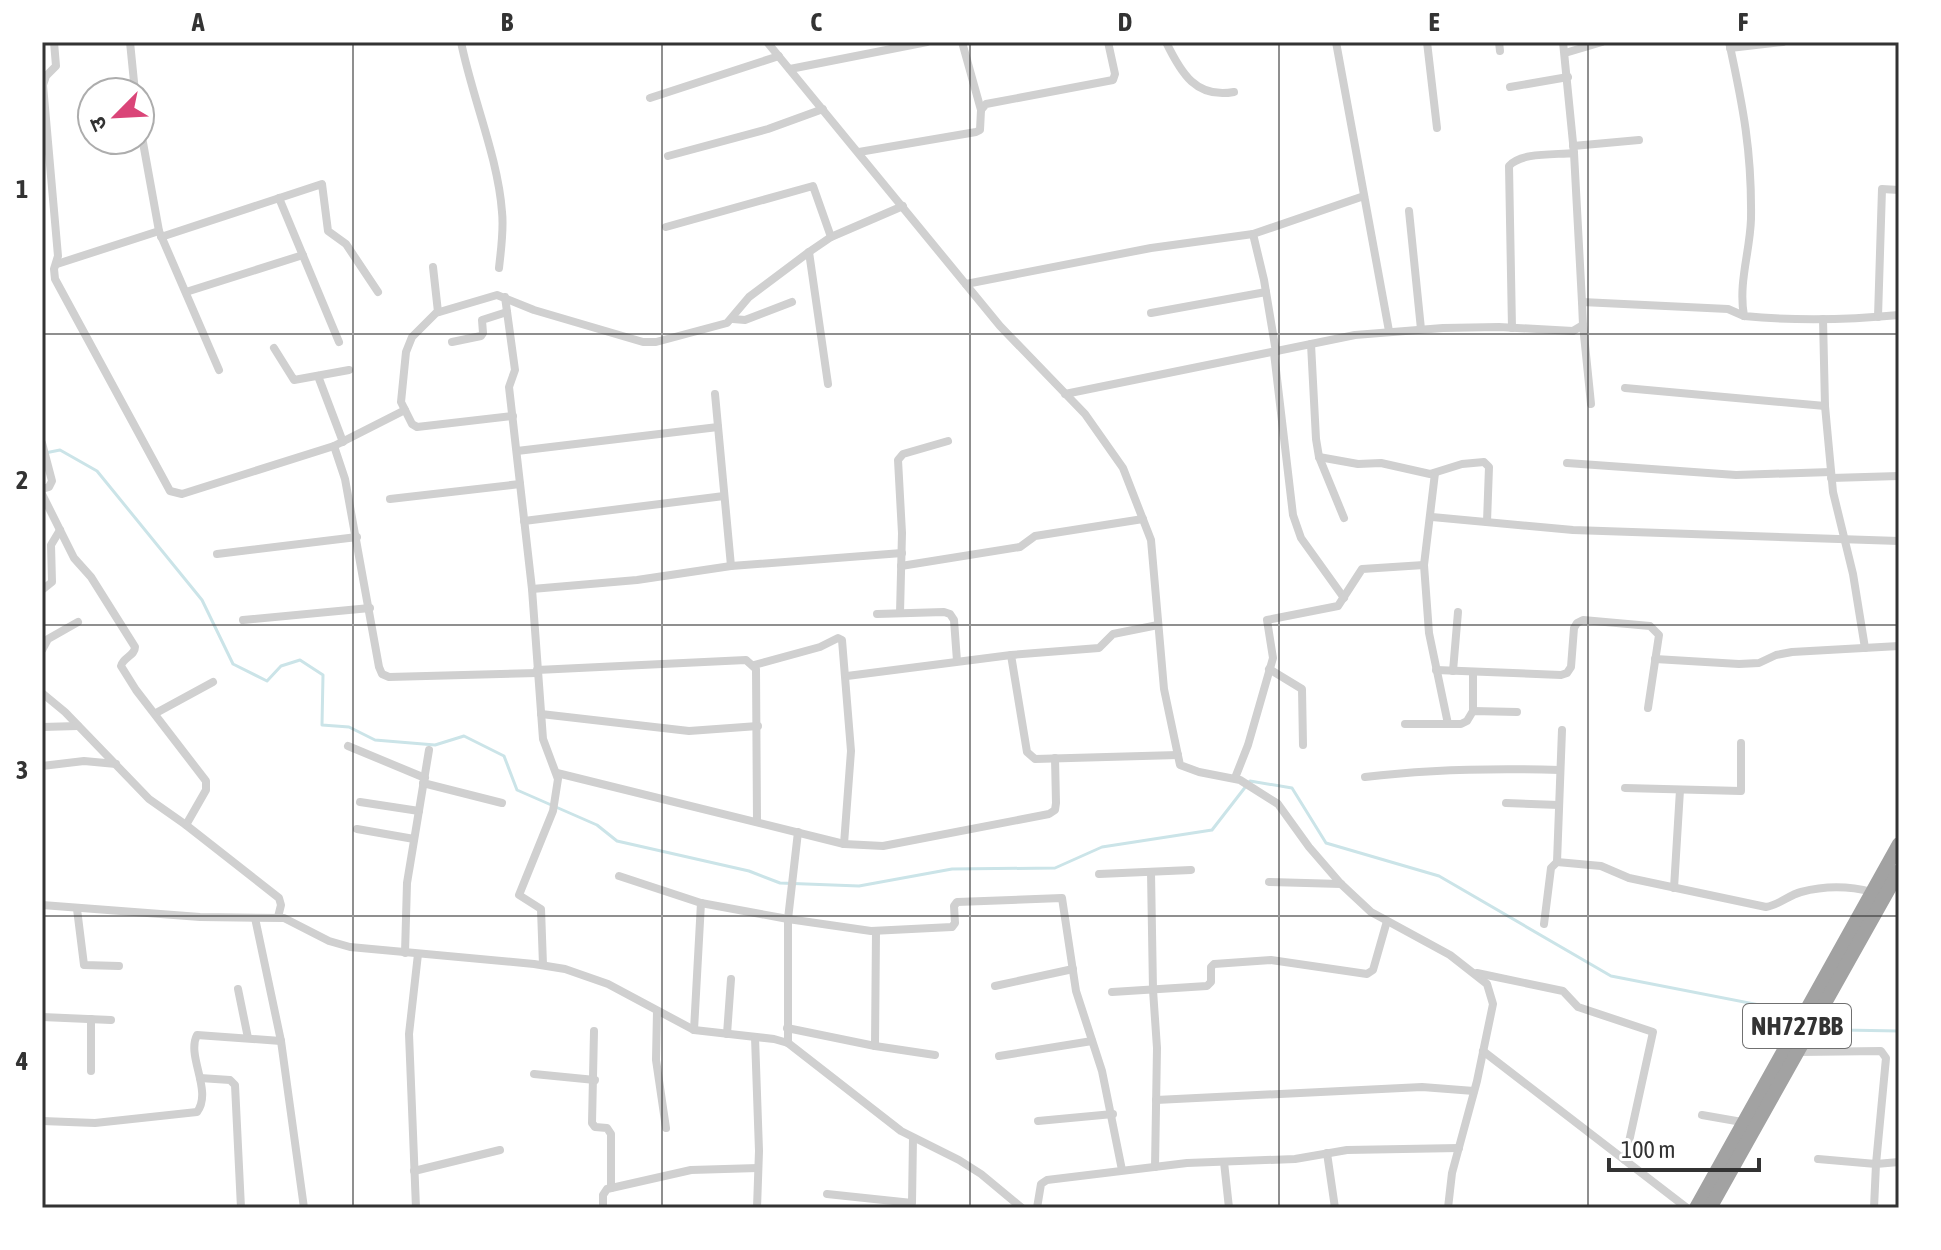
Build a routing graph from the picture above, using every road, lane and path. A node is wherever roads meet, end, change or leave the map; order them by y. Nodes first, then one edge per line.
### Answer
1 (54, 42) edge
2 (130, 42) edge
3 (461, 42) edge
4 (767, 42) edge
5 (927, 42) edge
6 (962, 42) edge
7 (1108, 42) edge
8 (1166, 42) edge
9 (1336, 42) edge
10 (1427, 42) edge
11 (1563, 42) edge
12 (1602, 42) edge
13 (1783, 42) edge
14 (1730, 45) edge
15 (1565, 53) junction
16 (779, 56) junction
17 (790, 69) junction
18 (133, 76) edge
19 (1568, 77) junction
20 (1510, 87) dead end
21 (1234, 92) dead end
22 (650, 98) dead end
23 (823, 109) junction
24 (981, 110) junction
25 (44, 123) edge
26 (1437, 128) dead end
27 (1639, 140) dead end
28 (1573, 150) junction
29 (859, 152) junction
30 (146, 156) edge
31 (668, 156) dead end
32 (47, 180) edge
33 (1899, 190) edge
34 (1364, 196) junction
35 (279, 198) junction
36 (903, 206) junction
37 (1409, 211) dead end
38 (666, 227) dead end
39 (160, 234) junction
40 (1253, 234) junction
41 (831, 237) junction
42 (809, 252) junction
43 (303, 255) junction
44 (57, 264) junction
45 (433, 267) dead end
46 (499, 268) dead end
47 (966, 284) junction
48 (186, 292) junction
49 (378, 292) dead end
50 (1266, 292) junction
51 (505, 297) junction
52 (792, 302) dead end
53 (1582, 302) junction
54 (438, 312) junction
55 (507, 312) junction
56 (1151, 313) dead end
57 (1899, 315) edge
58 (1744, 316) junction
59 (1878, 317) junction
60 (733, 319) junction
61 (1823, 319) junction
62 (1583, 325) junction
63 (1512, 328) junction
64 (1421, 329) junction
65 (1389, 331) junction
66 (339, 342) dead end
67 (452, 342) dead end
68 (1311, 344) junction
69 (274, 348) dead end
70 (1275, 352) junction
71 (219, 370) dead end
72 (349, 370) dead end
73 (318, 376) junction
74 (828, 384) dead end
75 (1625, 388) dead end
76 (715, 394) dead end
77 (1065, 394) junction
78 (1591, 404) dead end
79 (1825, 406) junction
80 (405, 410) junction
81 (513, 416) junction
82 (718, 427) junction
83 (948, 441) dead end
84 (42, 443) edge
85 (338, 444) junction
86 (517, 451) junction
87 (1319, 457) junction
88 (1567, 463) dead end
89 (1435, 473) junction
90 (1831, 475) junction
91 (1899, 476) edge
92 (520, 484) junction
93 (42, 492) edge
94 (724, 496) junction
95 (390, 499) dead end
96 (1432, 517) junction
97 (1344, 518) dead end
98 (1143, 519) junction
99 (524, 521) junction
100 (1487, 522) junction
101 (60, 530) junction
102 (357, 537) junction
103 (1843, 540) junction
104 (1899, 541) edge
105 (902, 553) junction
106 (217, 554) dead end
107 (1424, 565) junction
108 (731, 566) junction
109 (901, 566) junction
110 (532, 589) junction
111 (42, 590) edge
112 (1344, 598) junction
113 (370, 608) junction
114 (1458, 612) dead end
115 (900, 613) junction
116 (877, 614) dead end
117 (243, 620) dead end
118 (78, 622) dead end
119 (1158, 625) junction
120 (1899, 646) edge
121 (1865, 648) junction
122 (42, 650) edge
123 (1011, 655) junction
124 (1655, 659) junction
125 (957, 661) junction
126 (754, 665) junction
127 (1269, 669) junction
128 (1436, 670) junction
129 (1453, 671) junction
130 (537, 672) junction
131 (1473, 672) junction
132 (847, 676) junction
133 (213, 682) dead end
134 (42, 693) edge
135 (1648, 708) dead end
136 (1473, 711) junction
137 (1517, 712) dead end
138 (156, 713) junction
139 (541, 714) junction
140 (1405, 724) dead end
141 (1448, 724) junction
142 (78, 726) junction
143 (758, 726) junction
144 (42, 727) edge
145 (1562, 730) dead end
146 (1741, 743) dead end
147 (1303, 745) dead end
148 (348, 746) dead end
149 (429, 750) dead end
150 (1178, 755) junction
151 (1055, 758) junction
152 (116, 764) junction
153 (42, 766) edge
154 (1560, 770) junction
155 (557, 773) junction
156 (1365, 777) dead end
157 (1237, 779) junction
158 (424, 780) junction
159 (1625, 788) dead end
160 (1680, 790) junction
161 (360, 802) dead end
162 (502, 803) dead end
163 (1506, 803) dead end
164 (1559, 805) junction
165 (419, 811) junction
166 (757, 822) junction
167 (186, 825) junction
168 (357, 829) dead end
169 (798, 832) junction
170 (414, 839) junction
171 (844, 844) junction
172 (1899, 844) edge
173 (1557, 862) junction
174 (1191, 870) dead end
175 (1151, 872) junction
176 (1099, 874) dead end
177 (619, 876) dead end
178 (1894, 876) edge
179 (1269, 882) dead end
180 (1341, 884) junction
181 (1674, 888) junction
182 (1872, 892) junction
183 (701, 903) junction
184 (42, 905) edge
185 (77, 909) junction
186 (278, 917) junction
187 (255, 918) junction
188 (788, 919) junction
189 (1387, 921) junction
190 (1544, 924) dead end
191 (876, 931) junction
192 (405, 953) junction
193 (418, 954) junction
194 (543, 965) junction
195 (119, 966) dead end
196 (1073, 969) junction
197 (1472, 972) junction
198 (731, 979) dead end
199 (995, 986) dead end
200 (238, 989) dead end
201 (1153, 990) junction
202 (1112, 992) dead end
203 (657, 1011) junction
204 (42, 1017) edge
205 (91, 1019) junction
206 (111, 1020) dead end
207 (787, 1028) junction
208 (694, 1030) junction
209 (594, 1031) dead end
210 (727, 1034) junction
211 (755, 1037) junction
212 (248, 1038) junction
213 (281, 1041) junction
214 (1092, 1041) junction
215 (788, 1043) junction
216 (875, 1046) junction
217 (1483, 1051) junction
218 (1799, 1052) junction
219 (935, 1055) dead end
220 (999, 1056) dead end
221 (91, 1071) dead end
222 (534, 1074) dead end
223 (200, 1078) junction
224 (595, 1080) junction
225 (1474, 1091) junction
226 (1767, 1092) junction
227 (1156, 1100) junction
228 (1113, 1114) junction
229 (1702, 1115) dead end
230 (42, 1121) edge
231 (1038, 1121) dead end
232 (1742, 1122) junction
233 (666, 1128) dead end
234 (913, 1138) junction
235 (1459, 1148) junction
236 (500, 1150) dead end
237 (1327, 1153) junction
238 (1818, 1159) dead end
239 (1625, 1160) junction
240 (1224, 1162) junction
241 (1899, 1162) edge
242 (1876, 1164) junction
243 (1155, 1167) junction
244 (758, 1168) junction
245 (1122, 1170) junction
246 (414, 1171) junction
247 (611, 1188) junction
248 (827, 1194) dead end
249 (866, 1203) edge
250 (241, 1208) edge
251 (304, 1208) edge
252 (416, 1208) edge
253 (603, 1208) edge
254 (757, 1208) edge
255 (1022, 1208) edge
256 (1037, 1208) edge
257 (1229, 1208) edge
258 (1335, 1208) edge
259 (1448, 1208) edge
260 (1687, 1208) edge
261 (1696, 1208) edge
262 (1710, 1208) edge
263 (1874, 1208) edge

1 - 25 street
2 - 18 street
3 - 46 street
4 - 16 street
5 - 17 street
6 - 24 street
7 - 24 street
8 - 21 street
9 - 34 street
10 - 26 street
11 - 15 street
12 - 15 street
13 - 14 street
14 - 58 street
15 - 19 street
16 - 17 street
16 - 22 street
17 - 23 street
19 - 20 street
19 - 28 street
23 - 29 street
23 - 31 street
24 - 29 street
25 - 32 street
27 - 28 street
28 - 53 street
28 - 63 street
29 - 36 street
30 - 39 street
32 - 44 street
33 - 59 street
34 - 40 street
34 - 65 street
35 - 39 street
35 - 43 street
35 - 49 street
36 - 41 street
36 - 47 street
37 - 64 street
38 - 41 street
39 - 44 street
39 - 48 street
40 - 47 street
40 - 50 street
41 - 42 street
42 - 60 street
42 - 74 street
43 - 48 street
43 - 66 street
44 - 85 street
45 - 54 street
47 - 77 street
48 - 71 street
50 - 56 street
50 - 70 street
51 - 54 street
51 - 55 street
51 - 60 street
52 - 60 street
53 - 58 street
53 - 62 street
54 - 80 street
55 - 67 street
55 - 81 street
57 - 59 street
58 - 61 street
59 - 61 street
61 - 79 street
62 - 63 street
62 - 78 street
63 - 64 street
64 - 65 street
65 - 68 street
68 - 70 street
68 - 87 street
69 - 73 street
70 - 77 street
70 - 112 street
72 - 73 street
73 - 85 street
75 - 79 street
76 - 82 street
77 - 98 street
79 - 90 street
80 - 81 street
80 - 85 street
81 - 86 street
82 - 86 street
82 - 94 street
83 - 105 street
84 - 93 street
85 - 102 street
86 - 92 street
87 - 89 street
87 - 97 street
88 - 90 street
89 - 96 street
89 - 100 street
90 - 91 street
90 - 103 street
92 - 95 street
92 - 99 street
93 - 101 street
94 - 99 street
94 - 108 street
96 - 100 street
96 - 107 street
98 - 109 street
98 - 119 street
99 - 110 street
100 - 103 street
101 - 111 street
101 - 138 street
102 - 106 street
102 - 113 street
103 - 104 street
103 - 121 street
105 - 108 street
105 - 109 street
107 - 112 street
107 - 128 street
108 - 110 street
109 - 115 street
110 - 130 street
112 - 127 street
113 - 117 street
113 - 130 street
114 - 129 street
115 - 116 street
115 - 125 street
118 - 122 street
119 - 123 street
119 - 150 street
120 - 121 street
121 - 124 street
123 - 125 street
123 - 151 street
124 - 131 street
124 - 135 street
125 - 132 street
126 - 130 street
126 - 132 street
126 - 143 street
127 - 147 street
127 - 157 street
128 - 129 street
128 - 141 street
129 - 131 street
130 - 139 street
131 - 136 street
132 - 171 street
133 - 138 street
134 - 142 street
136 - 137 street
136 - 141 street
138 - 167 street
139 - 143 street
139 - 155 street
140 - 141 street
142 - 144 street
142 - 152 street
143 - 166 street
145 - 154 street
146 - 160 street
148 - 158 street
149 - 158 street
150 - 151 street
150 - 157 street
151 - 171 street
152 - 153 street
152 - 167 street
154 - 156 street
154 - 164 street
155 - 166 street
155 - 194 street
157 - 180 street
158 - 162 street
158 - 165 street
159 - 160 street
160 - 181 street
161 - 165 street
163 - 164 street
164 - 173 street
165 - 170 street
166 - 169 street
167 - 186 street
168 - 170 street
169 - 171 street
169 - 188 street
170 - 192 street
172 - 178 highway, NH727BB
173 - 181 street
173 - 190 street
174 - 175 street
175 - 176 street
175 - 201 street
177 - 183 street
178 - 182 highway, NH727BB
178 - 218 highway, NH727BB
179 - 180 street
180 - 189 street
181 - 182 street
182 - 226 highway, NH727BB
183 - 188 street
183 - 208 street
184 - 185 street
185 - 187 street
185 - 195 street
186 - 187 street
186 - 192 street
187 - 213 street
188 - 191 street
188 - 207 street
189 - 197 street
189 - 201 street
191 - 196 street
191 - 216 street
192 - 193 street
193 - 194 street
193 - 246 street
194 - 203 street
196 - 199 street
196 - 214 street
197 - 217 street
197 - 239 street
198 - 210 street
200 - 212 street
201 - 202 street
201 - 227 street
203 - 208 street
203 - 233 street
204 - 205 street
205 - 206 street
205 - 221 street
207 - 215 street
207 - 216 street
208 - 210 street
209 - 224 street
210 - 211 street
211 - 215 street
211 - 244 street
212 - 213 street
212 - 223 street
213 - 251 street
214 - 220 street
214 - 228 street
215 - 234 street
216 - 219 street
217 - 225 street
217 - 239 street
218 - 226 highway, NH727BB
218 - 242 street
222 - 224 street
223 - 230 street
223 - 250 street
224 - 247 street
225 - 227 street
225 - 235 street
226 - 232 highway, NH727BB
226 - 262 highway, NH727BB
227 - 243 street
228 - 231 street
228 - 245 street
229 - 232 street
232 - 261 highway, NH727BB
234 - 249 street
234 - 255 street
235 - 237 street
235 - 259 street
236 - 246 street
237 - 240 street
237 - 258 street
238 - 242 street
239 - 260 street
240 - 243 street
240 - 257 street
241 - 242 street
242 - 263 street
243 - 245 street
244 - 247 street
244 - 254 street
245 - 256 street
246 - 252 street
247 - 253 street
248 - 249 street

